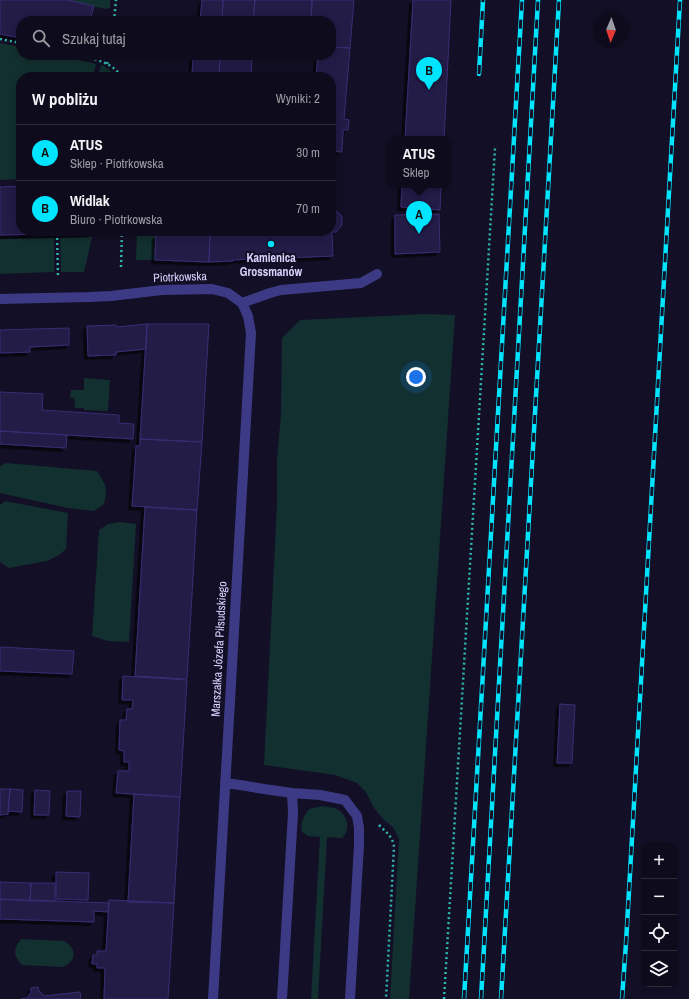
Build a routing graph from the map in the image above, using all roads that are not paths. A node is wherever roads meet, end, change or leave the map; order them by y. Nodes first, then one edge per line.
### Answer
1 (377, 274) dead end
2 (0, 299) edge
3 (242, 303) junction
4 (225, 783) junction
5 (292, 793) junction
6 (213, 999) edge
7 (282, 999) edge
8 (350, 999) edge

1 - 3 street
2 - 3 street, Piotrkowska
3 - 4 street, Marszałka Józefa Piłsudskiego
4 - 5 street
4 - 6 street, Marszałka Józefa Piłsudskiego
5 - 7 street
5 - 8 street

